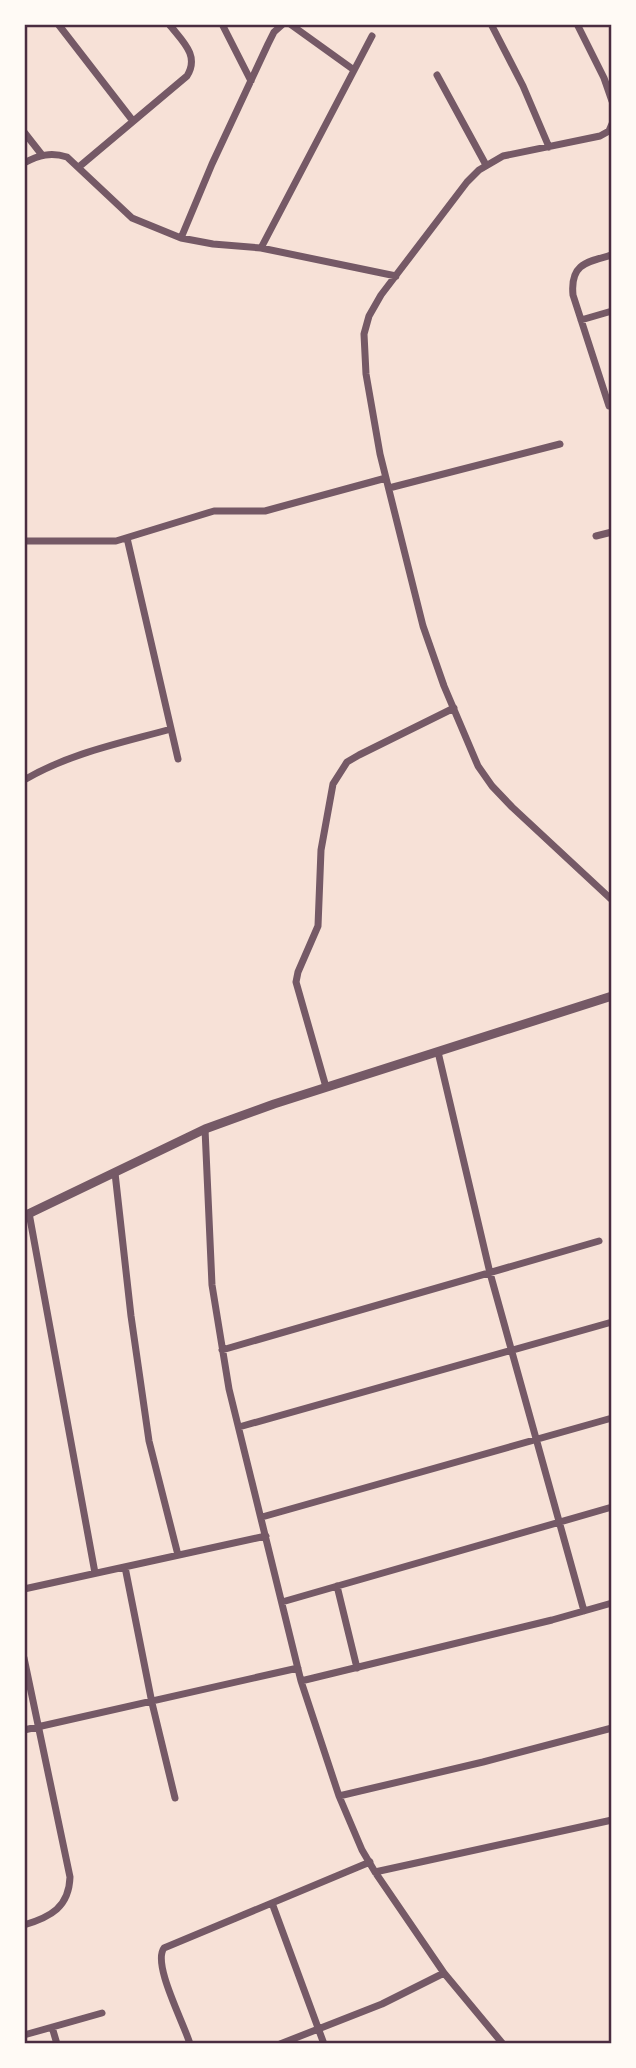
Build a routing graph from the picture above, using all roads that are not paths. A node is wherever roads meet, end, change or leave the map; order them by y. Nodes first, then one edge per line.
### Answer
1 (58, 24) edge
2 (169, 24) edge
3 (222, 24) edge
4 (283, 24) edge
5 (290, 24) edge
6 (491, 24) edge
7 (577, 24) edge
8 (372, 36) dead end
9 (354, 70) junction
10 (437, 75) dead end
11 (251, 81) junction
12 (611, 101) edge
13 (134, 121) junction
14 (611, 124) edge
15 (24, 132) edge
16 (549, 147) junction
17 (42, 155) junction
18 (24, 163) edge
19 (486, 165) junction
20 (79, 166) junction
21 (181, 238) junction
22 (261, 248) junction
23 (611, 255) edge
24 (396, 276) junction
25 (611, 311) edge
26 (581, 320) junction
27 (610, 406) dead end
28 (560, 444) dead end
29 (386, 478) junction
30 (389, 488) junction
31 (611, 532) edge
32 (596, 536) dead end
33 (127, 538) junction
34 (24, 541) edge
35 (454, 708) junction
36 (171, 729) junction
37 (178, 759) dead end
38 (24, 780) edge
39 (611, 900) edge
40 (611, 996) edge
41 (438, 1052) junction
42 (326, 1087) junction
43 (205, 1129) junction
44 (115, 1172) junction
45 (27, 1214) edge
46 (599, 1241) dead end
47 (490, 1272) junction
48 (611, 1322) edge
49 (222, 1350) junction
50 (512, 1351) junction
51 (611, 1418) edge
52 (239, 1427) junction
53 (538, 1439) junction
54 (611, 1507) edge
55 (262, 1517) junction
56 (560, 1521) junction
57 (266, 1536) junction
58 (178, 1555) junction
59 (125, 1567) junction
60 (95, 1573) junction
61 (337, 1586) junction
62 (24, 1589) edge
63 (282, 1602) junction
64 (611, 1603) edge
65 (584, 1611) junction
66 (24, 1658) edge
67 (298, 1668) junction
68 (357, 1668) junction
69 (301, 1681) junction
70 (152, 1703) junction
71 (39, 1727) junction
72 (611, 1728) edge
73 (24, 1730) edge
74 (339, 1796) junction
75 (175, 1798) dead end
76 (611, 1820) edge
77 (370, 1862) junction
78 (375, 1872) junction
79 (272, 1903) junction
80 (24, 1925) edge
81 (444, 1973) junction
82 (102, 2013) dead end
83 (52, 2027) junction
84 (318, 2030) junction
85 (24, 2035) edge
86 (57, 2043) edge
87 (190, 2043) edge
88 (280, 2043) edge
89 (324, 2043) edge
90 (503, 2043) edge

1 - 13 street
2 - 13 street
3 - 11 street
4 - 11 street
5 - 9 street
6 - 16 street
7 - 12 street
8 - 9 street
9 - 22 street
10 - 19 street
11 - 21 street
13 - 20 street
14 - 16 street
15 - 17 street
16 - 19 street
17 - 18 street
17 - 20 street
19 - 24 street
20 - 21 street
21 - 22 street
22 - 24 street
23 - 26 street
24 - 29 street
25 - 26 street
26 - 27 street
28 - 30 street
29 - 30 street
29 - 33 street
30 - 35 street
31 - 32 street
33 - 34 street
33 - 36 street
35 - 39 street
35 - 42 street
36 - 37 street
36 - 38 street
40 - 41 street
41 - 42 street
41 - 47 street
42 - 43 street
43 - 44 street
43 - 49 street
44 - 45 street
44 - 58 street
45 - 60 street
46 - 47 street
47 - 49 street
47 - 50 street
48 - 50 street
49 - 52 street
50 - 52 street
50 - 53 street
51 - 53 street
52 - 55 street
53 - 55 street
53 - 56 street
54 - 56 street
55 - 57 street
56 - 61 street
56 - 65 street
57 - 58 street
57 - 63 street
58 - 59 street
59 - 60 street
59 - 70 street
60 - 62 street
61 - 63 street
61 - 68 street
63 - 67 street
64 - 65 street
65 - 68 street
66 - 71 street
67 - 69 street
67 - 70 street
68 - 69 street
69 - 74 street
70 - 71 street
70 - 75 street
71 - 73 street
71 - 80 street
72 - 74 street
74 - 77 street
76 - 78 street
77 - 78 street
77 - 79 street
78 - 81 street
79 - 84 street
79 - 87 street
81 - 84 street
81 - 90 street
82 - 83 street
83 - 85 street
83 - 86 street
84 - 88 street
84 - 89 street

